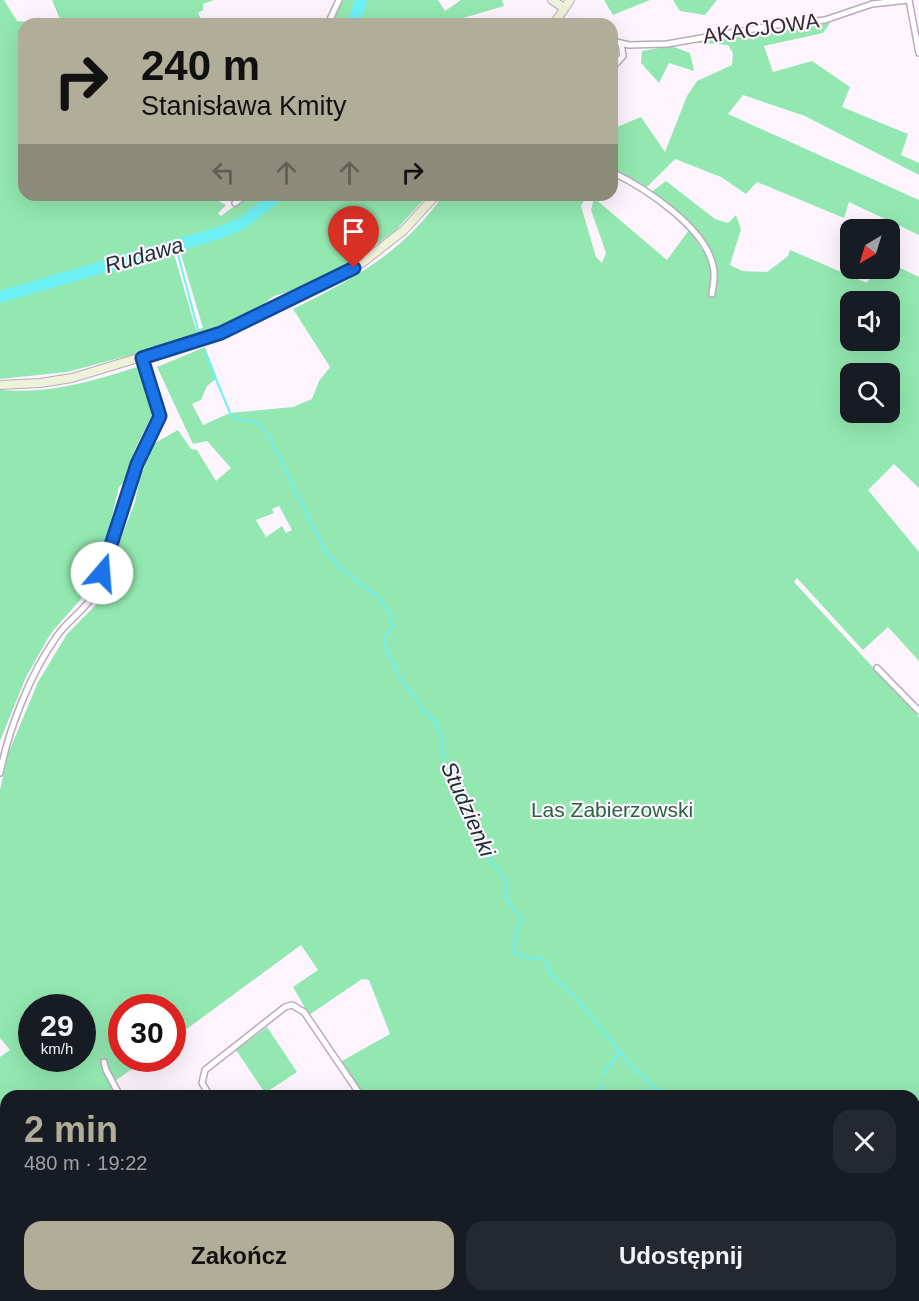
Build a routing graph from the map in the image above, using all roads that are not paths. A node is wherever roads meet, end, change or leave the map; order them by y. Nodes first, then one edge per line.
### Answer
1 (339, 0) edge
2 (552, 0) edge
3 (570, 0) edge
4 (863, 0) edge
5 (909, 0) edge
6 (862, 7) junction
7 (564, 8) junction
8 (331, 18) edge
9 (558, 18) edge
10 (618, 42) edge
11 (621, 43) junction
12 (919, 53) edge
13 (618, 63) edge
14 (618, 176) edge
15 (238, 201) edge
16 (430, 201) edge
17 (235, 203) dead end
18 (712, 294) dead end
19 (142, 358) junction
20 (0, 385) edge
21 (877, 668) dead end
22 (919, 711) edge
23 (0, 773) edge
24 (105, 1062) dead end
25 (117, 1090) edge
26 (206, 1090) edge
27 (357, 1090) edge

1 - 8 street
2 - 7 main road
3 - 7 main road
4 - 6 street
5 - 6 street, AKACJOWA
5 - 12 street
6 - 11 street, AKACJOWA
7 - 9 main road
10 - 11 street, AKACJOWA
11 - 13 street
14 - 18 street
15 - 17 street
16 - 19 main road
19 - 20 main road
19 - 23 street
21 - 22 street
24 - 25 street
26 - 27 street

